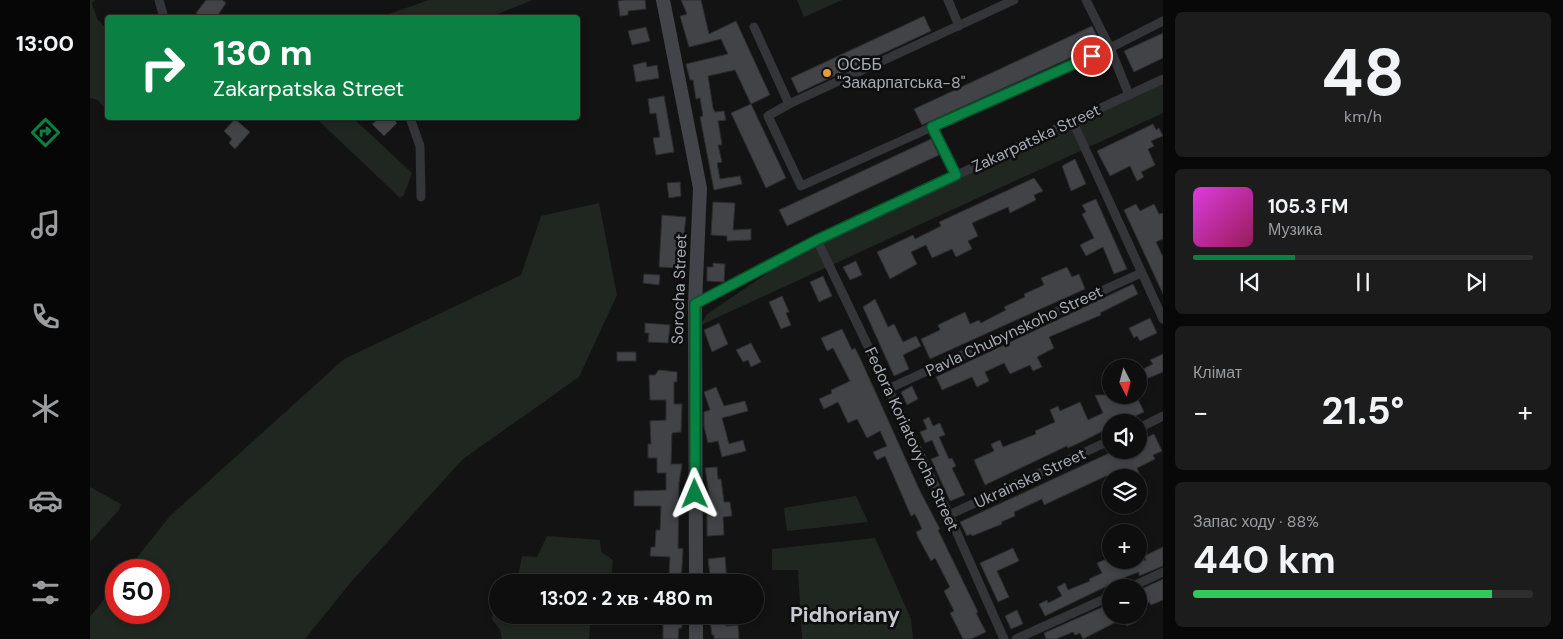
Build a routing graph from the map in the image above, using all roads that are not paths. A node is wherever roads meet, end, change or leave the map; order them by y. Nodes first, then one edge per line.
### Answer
1 (159, 0) edge
2 (663, 0) edge
3 (948, 0) edge
4 (1014, 0) edge
5 (1086, 0) edge
6 (163, 15) edge
7 (1163, 21) edge
8 (960, 26) junction
9 (754, 27) dead end
10 (1110, 48) junction
11 (1163, 78) edge
12 (1129, 95) junction
13 (789, 104) junction
14 (411, 120) edge
15 (1072, 120) junction
16 (932, 127) junction
17 (956, 175) junction
18 (421, 197) dead end
19 (817, 240) junction
20 (1141, 273) junction
21 (695, 304) junction
22 (1163, 319) edge
23 (888, 389) junction
24 (1163, 416) edge
25 (1147, 424) edge
26 (1102, 444) edge
27 (948, 516) junction
28 (1163, 572) edge
29 (696, 574) edge
30 (1147, 580) edge
31 (1102, 600) edge
32 (696, 624) edge
33 (696, 639) edge
34 (1004, 639) edge
35 (1016, 639) edge

1 - 6 street
2 - 21 main road, Sorocha Street
3 - 8 street
4 - 8 street
5 - 10 street
7 - 10 street
8 - 13 street
9 - 13 street
10 - 12 street
10 - 16 street
11 - 12 street, Zakarpatska Street
12 - 15 street, Zakarpatska Street
13 - 16 street
14 - 18 street
15 - 17 street, Zakarpatska Street
15 - 20 street
16 - 17 street
17 - 19 street, Zakarpatska Street
19 - 21 street, Zakarpatska Street
19 - 23 street, Fedora Koriatovycha Street
20 - 22 street
20 - 23 street, Pavla Chubynskoho Street
21 - 29 main road, Sorocha Street
23 - 27 street, Fedora Koriatovycha Street
24 - 25 street
26 - 27 street, Ukrainska Street
27 - 34 street, Fedora Koriatovycha Street
28 - 30 street
31 - 35 street
32 - 33 main road

